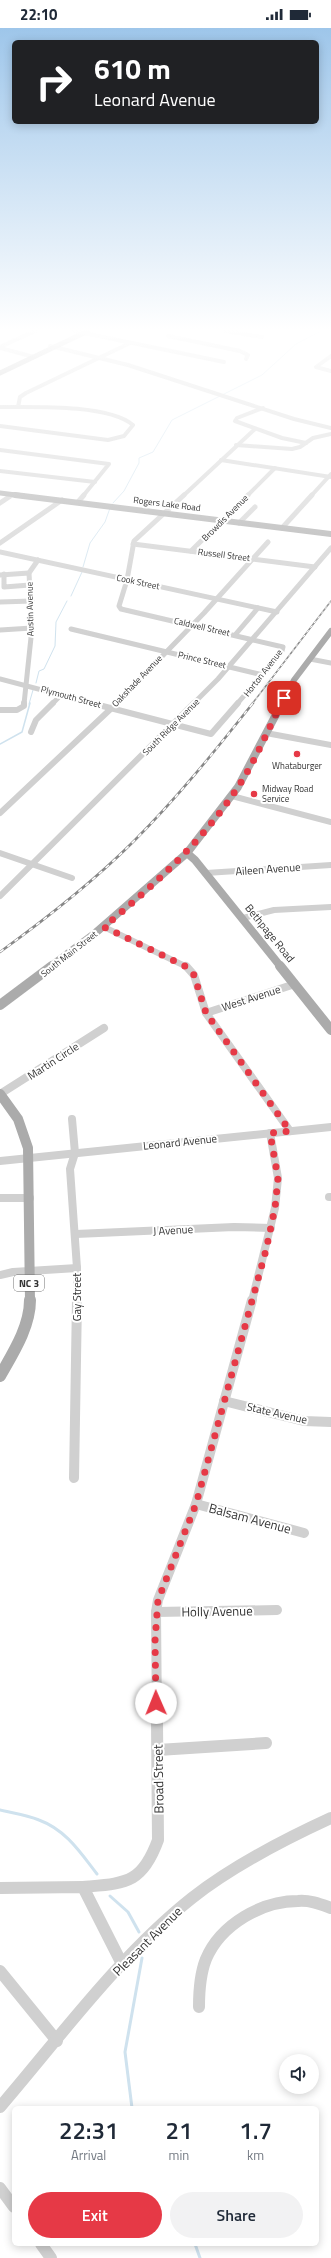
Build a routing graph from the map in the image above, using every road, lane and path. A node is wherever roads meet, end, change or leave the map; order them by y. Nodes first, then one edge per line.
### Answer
1 (70, 435) edge
2 (125, 435) edge
3 (247, 435) edge
4 (274, 435) edge
5 (326, 435) edge
6 (306, 443) junction
7 (236, 445) junction
8 (0, 450) edge
9 (221, 460) junction
10 (275, 468) junction
11 (0, 471) edge
12 (330, 476) edge
13 (95, 482) junction
14 (0, 493) edge
15 (13, 494) junction
16 (62, 500) junction
17 (78, 502) junction
18 (0, 503) edge
19 (255, 507) dead end
20 (164, 513) junction
21 (222, 520) junction
22 (239, 523) junction
23 (282, 528) junction
24 (331, 534) edge
25 (268, 542) dead end
26 (0, 543) edge
27 (133, 544) junction
28 (331, 548) edge
29 (192, 551) junction
30 (0, 552) edge
31 (253, 559) junction
32 (38, 560) junction
33 (315, 567) junction
34 (29, 573) junction
35 (2, 574) edge
36 (127, 580) junction
37 (30, 585) junction
38 (215, 599) junction
39 (32, 601) junction
40 (0, 602) edge
41 (258, 608) junction
42 (277, 612) junction
43 (191, 625) junction
44 (32, 628) junction
45 (71, 629) dead end
46 (0, 630) edge
47 (331, 631) edge
48 (235, 635) junction
49 (254, 639) junction
50 (283, 647) joint
51 (166, 652) junction
52 (310, 659) junction
53 (331, 663) edge
54 (230, 666) junction
55 (263, 675) junction
56 (0, 679) edge
57 (24, 685) junction
58 (61, 695) junction
59 (111, 708) junction
60 (0, 710) edge
61 (175, 724) junction
62 (31, 732) dead end
63 (266, 733) junction
64 (211, 734) joint
65 (331, 745) edge
66 (232, 796) junction
67 (0, 802) edge
68 (9, 805) junction
69 (0, 813) edge
70 (331, 822) edge
71 (0, 853) edge
72 (187, 853) junction
73 (32, 864) junction
74 (331, 865) edge
75 (206, 873) junction
76 (72, 878) dead end
77 (0, 896) edge
78 (331, 907) edge
79 (243, 918) junction
80 (104, 927) junction
81 (295, 984) junction
82 (0, 1005) edge
83 (206, 1013) junction
84 (104, 1028) dead end
85 (331, 1030) edge
86 (0, 1094) edge
87 (72, 1119) dead end
88 (331, 1127) edge
89 (290, 1131) junction
90 (270, 1133) junction
91 (75, 1153) junction
92 (29, 1158) junction
93 (0, 1161) edge
94 (0, 1198) edge
95 (30, 1198) junction
96 (271, 1228) junction
97 (76, 1234) junction
98 (77, 1268) junction
99 (29, 1270) junction
100 (0, 1275) edge
101 (0, 1376) edge
102 (224, 1401) junction
103 (331, 1422) edge
104 (74, 1478) dead end
105 (196, 1504) junction
106 (304, 1533) dead end
107 (277, 1610) dead end
108 (156, 1612) junction
109 (266, 1743) dead end
110 (158, 1750) junction
111 (331, 1818) edge
112 (83, 1887) junction
113 (0, 1888) edge
114 (331, 1908) edge
115 (122, 1964) junction
116 (0, 1971) edge
117 (199, 2007) dead end
118 (57, 2041) junction
119 (0, 2107) edge
120 (0, 2188) edge
121 (12, 2204) edge
122 (42, 2246) edge
123 (51, 2258) edge

1 - 2 street
3 - 7 street
4 - 6 street
5 - 6 street
6 - 7 street
7 - 9 street
8 - 13 street
9 - 10 street
9 - 20 street
10 - 12 street
10 - 21 street, Browdis Avenue
11 - 13 street
12 - 23 street
13 - 17 street
14 - 15 main road, Rogers Lake Road
15 - 16 main road, Rogers Lake Road
15 - 18 street
16 - 17 main road, Rogers Lake Road
16 - 26 street
17 - 20 main road, Rogers Lake Road
19 - 22 street
20 - 21 main road, Rogers Lake Road
20 - 27 street
21 - 22 main road, Rogers Lake Road
21 - 29 street, Browdis Avenue
22 - 23 main road, Rogers Lake Road
23 - 24 main road, Rogers Lake Road
25 - 31 street, Oakshade Avenue
27 - 29 street, Russell Street
27 - 36 street
28 - 33 street, South Ridge Avenue
29 - 31 street, Russell Street
30 - 32 street, Cook Street
31 - 33 street, Russell Street
31 - 38 street, Oakshade Avenue
32 - 34 street, Austin Avenue
32 - 36 street, Cook Street
33 - 42 street, South Ridge Avenue
34 - 35 street
34 - 37 street, Austin Avenue
35 - 37 street
36 - 38 street, Cook Street
36 - 43 street, Caldwell Street
37 - 39 street, Austin Avenue
38 - 41 street, Cook Street
38 - 43 street, Oakshade Avenue
39 - 40 street
39 - 44 street, Austin Avenue
41 - 42 street, Cook Street
41 - 48 street
42 - 49 street, South Ridge Avenue
43 - 48 street, Caldwell Street
43 - 51 street, Oakshade Avenue
44 - 46 street
44 - 57 street, Austin Avenue
45 - 51 street, Prince Street
47 - 52 main road, South Main Street
48 - 49 street, Caldwell Street
49 - 50 street, Caldwell Street
49 - 54 street, South Ridge Avenue
50 - 55 street, Horton Avenue
51 - 54 street, Prince Street
51 - 59 street, Oakshade Avenue
52 - 53 street
52 - 63 main road, South Main Street
54 - 55 street, Prince Street
54 - 61 street, South Ridge Avenue
55 - 64 street, Horton Avenue
56 - 57 street, Plymouth Street
57 - 58 street, Plymouth Street
57 - 60 street, Austin Avenue
58 - 59 street, Plymouth Street
58 - 62 street
59 - 61 street, Plymouth Street
59 - 68 street, Oakshade Avenue
61 - 64 street, Plymouth Street
61 - 73 street, South Ridge Avenue
63 - 65 street
63 - 66 main road, South Main Street
66 - 70 street
66 - 72 main road, South Main Street
67 - 68 street
68 - 69 street, Oakshade Avenue
71 - 73 street
72 - 75 main road, Bethpage Road
72 - 80 main road, South Main Street
73 - 76 street
73 - 77 street, South Ridge Avenue
74 - 75 street, Aileen Avenue
75 - 79 main road, Bethpage Road
78 - 79 street
79 - 81 main road, Bethpage Road
80 - 82 main road, South Main Street
80 - 83 street
81 - 83 street, West Avenue
81 - 85 main road, Bethpage Road
83 - 89 street
84 - 86 street, Martin Circle
86 - 92 main road, NC 3
87 - 91 street, Gay Street
88 - 89 street, Leonard Avenue
89 - 90 street, Leonard Avenue
90 - 91 street, Leonard Avenue
90 - 96 street, Broad Street
91 - 92 street, Leonard Avenue
91 - 97 street, Gay Street
92 - 93 street
92 - 95 main road, NC 3
94 - 95 street
95 - 99 main road, NC 3
96 - 97 street, J Avenue
96 - 102 street, Broad Street
97 - 98 street, Gay Street
98 - 99 street
98 - 104 street, Gay Street
99 - 100 street
99 - 101 main road, NC 3
102 - 103 street, State Avenue
102 - 105 street, Broad Street
105 - 106 street, Balsam Avenue
105 - 108 street, Broad Street
107 - 108 street, Holly Avenue
108 - 110 street, Broad Street
109 - 110 street
110 - 112 street, Broad Street
111 - 115 street, Pleasant Avenue
112 - 113 street, Broad Street
112 - 115 street
114 - 117 street
115 - 118 street, Pleasant Avenue
116 - 118 street
118 - 119 street, Pleasant Avenue
120 - 121 street
122 - 123 street

